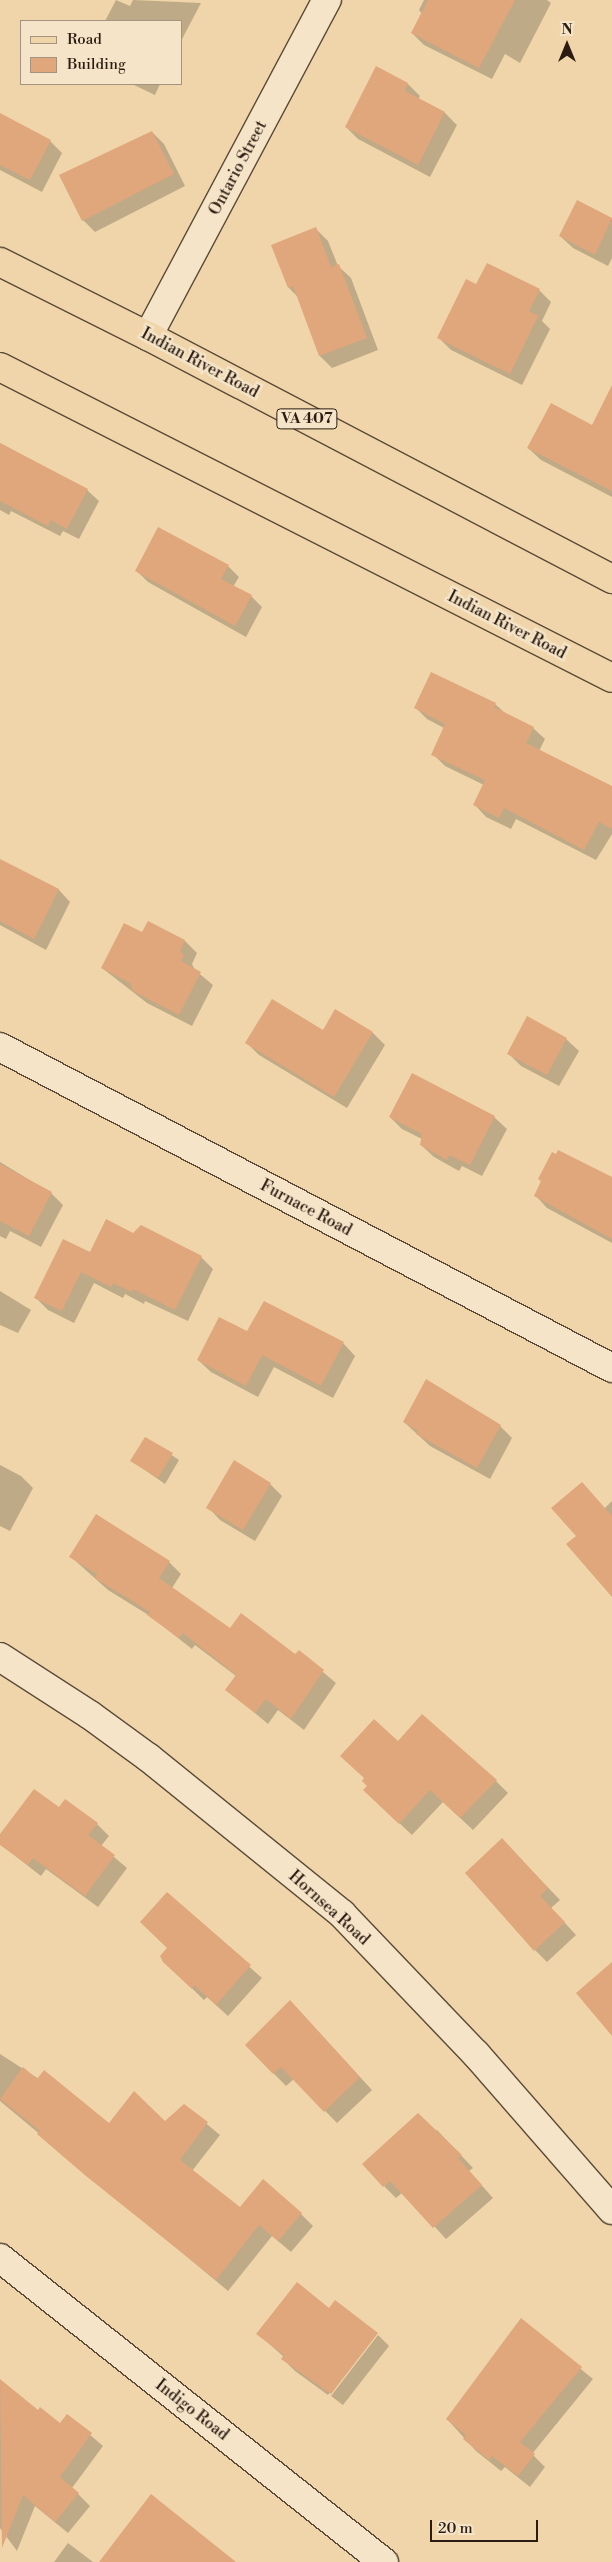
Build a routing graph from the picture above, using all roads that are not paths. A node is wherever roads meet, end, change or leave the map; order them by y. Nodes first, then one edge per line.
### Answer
1 (327, 0) edge
2 (0, 262) edge
3 (148, 336) junction
4 (0, 367) edge
5 (612, 579) edge
6 (612, 678) edge
7 (0, 1047) edge
8 (612, 1368) edge
9 (0, 1657) edge
10 (612, 2210) edge
11 (0, 2258) edge
12 (384, 2562) edge

1 - 3 street, Ontario Street
2 - 3 main road, Indian River Road / VA 407
3 - 5 main road, Indian River Road / VA 407
4 - 6 main road, Indian River Road
7 - 8 street, Furnace Road
9 - 10 street, Hornsea Road
11 - 12 street, Indigo Road

